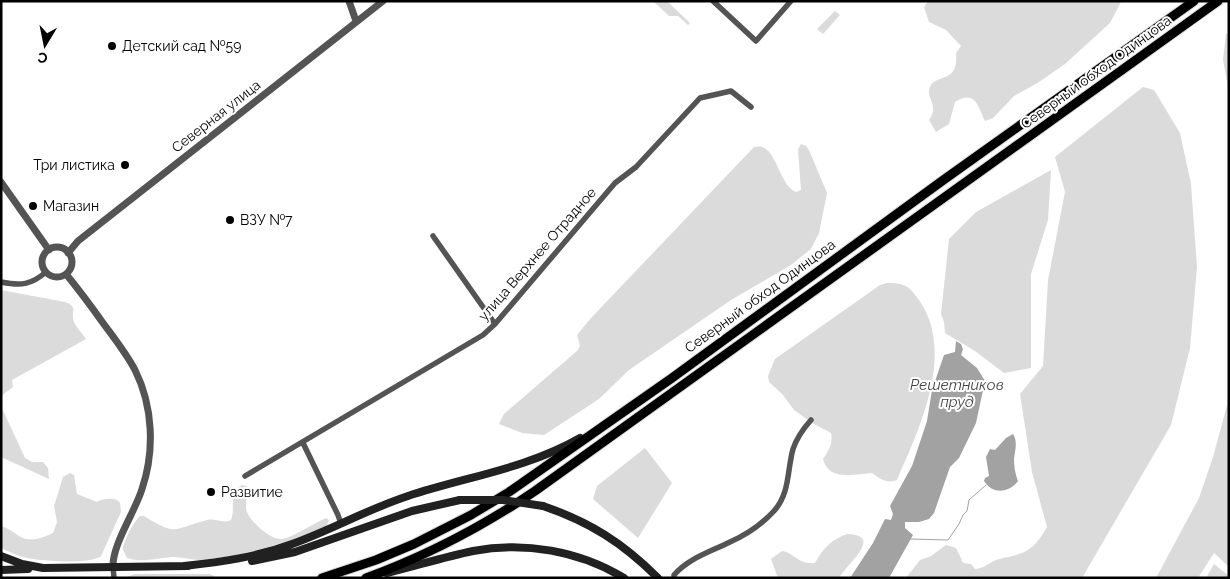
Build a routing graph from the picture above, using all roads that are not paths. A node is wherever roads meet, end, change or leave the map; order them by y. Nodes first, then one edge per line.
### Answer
1 (349, 1) edge
2 (383, 1) edge
3 (713, 1) edge
4 (791, 1) edge
5 (1194, 1) edge
6 (1218, 1) edge
7 (356, 21) junction
8 (751, 107) dead end
9 (1, 182) edge
10 (433, 236) dead end
11 (49, 250) junction
12 (68, 253) junction
13 (46, 272) junction
14 (66, 274) junction
15 (1, 282) edge
16 (495, 324) junction
17 (626, 410) junction
18 (811, 420) dead end
19 (303, 443) junction
20 (245, 476) dead end
21 (341, 524) junction
22 (118, 545) junction
23 (1, 556) edge
24 (184, 566) junction
25 (113, 567) junction
26 (126, 567) junction
27 (50, 568) junction
28 (1, 570) edge
29 (114, 578) edge
30 (322, 578) edge
31 (368, 578) edge
32 (624, 578) edge
33 (658, 578) edge
34 (674, 578) edge

1 - 7 street
2 - 7 street, Северная улица
3 - 4 street
5 - 17 highway, Северный обход Одинцова
6 - 31 highway, Северный обход Одинцова
7 - 12 street, Северная улица
8 - 16 street, улица Верхнее Отрадное
9 - 11 street
10 - 16 street
11 - 12 street
11 - 13 street
12 - 14 street
13 - 14 street
13 - 15 street
14 - 22 street
16 - 19 street, улица Верхнее Отрадное
17 - 21 main road
17 - 30 highway, Северный обход Одинцова
18 - 34 street
19 - 20 street, улица Верхнее Отрадное
19 - 21 street
21 - 24 main road
22 - 25 street
22 - 26 street
23 - 27 main road
24 - 26 main road
24 - 33 main road, bridge
25 - 26 main road
25 - 27 main road
25 - 29 street
27 - 28 main road
31 - 32 main road

